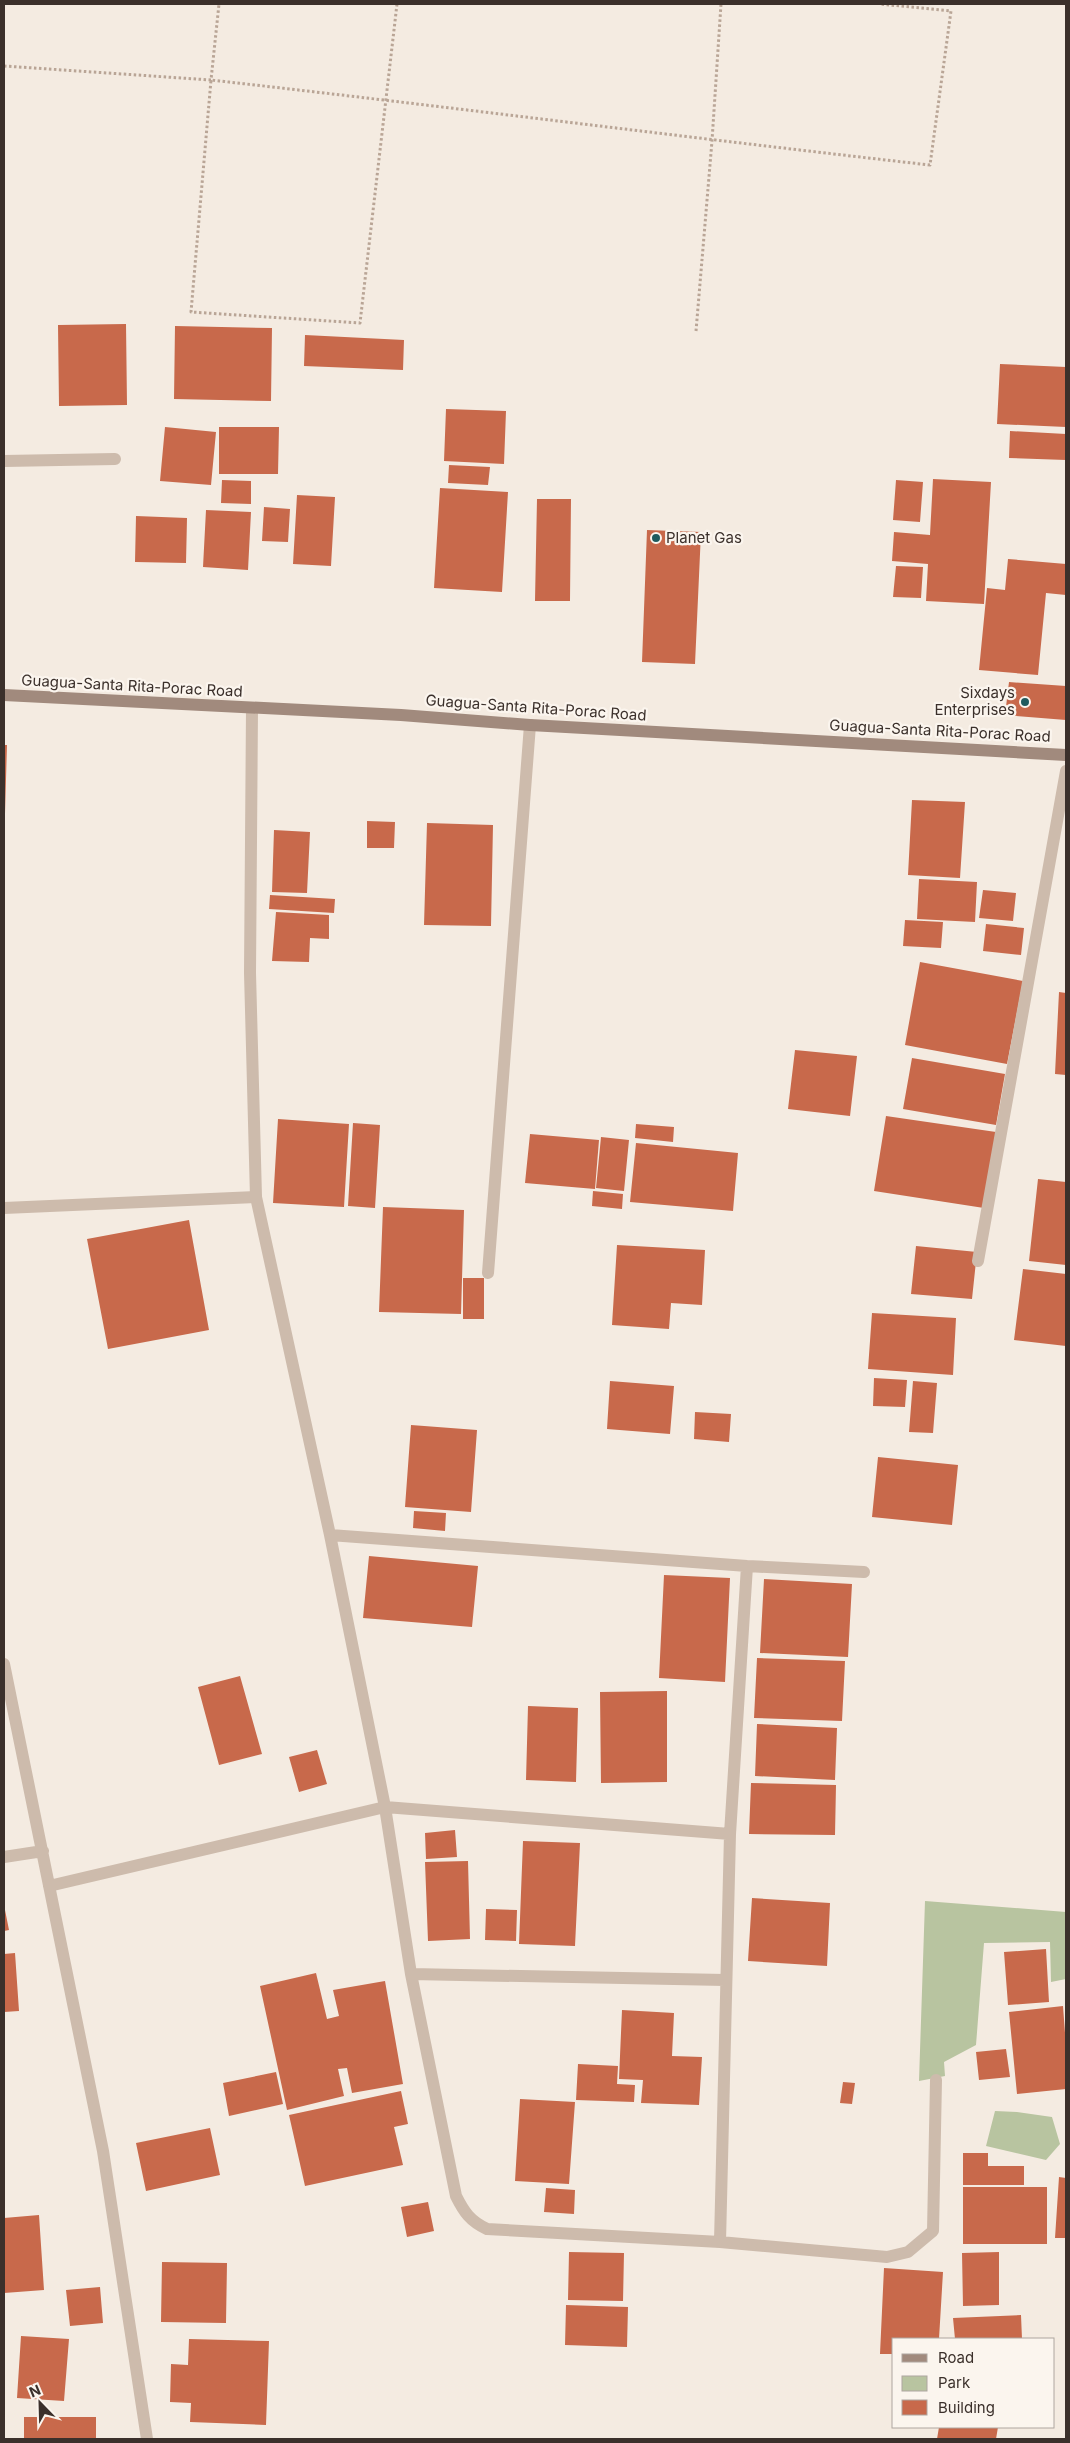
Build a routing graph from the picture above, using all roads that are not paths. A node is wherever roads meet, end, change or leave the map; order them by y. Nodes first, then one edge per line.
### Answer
1 (115, 459) dead end
2 (4, 461) edge
3 (4, 695) edge
4 (252, 708) junction
5 (530, 724) junction
6 (1066, 755) edge
7 (1066, 771) edge
8 (256, 1197) junction
9 (4, 1208) edge
10 (978, 1261) dead end
11 (488, 1273) dead end
12 (330, 1535) junction
13 (747, 1566) junction
14 (864, 1572) dead end
15 (4, 1664) edge
16 (386, 1807) junction
17 (730, 1834) junction
18 (43, 1851) junction
19 (4, 1857) edge
20 (49, 1886) junction
21 (411, 1974) junction
22 (725, 1980) junction
23 (936, 2080) dead end
24 (720, 2242) junction
25 (147, 2439) edge

1 - 2 street
3 - 4 main road, Guagua-Santa Rita-Porac Road
4 - 5 main road, Guagua-Santa Rita-Porac Road
4 - 8 street
5 - 6 main road, Guagua-Santa Rita-Porac Road
5 - 11 street
7 - 10 street
8 - 9 street
8 - 12 street
12 - 13 street
12 - 16 street
13 - 14 street
13 - 17 street
15 - 18 street
16 - 17 street
16 - 20 street
16 - 21 street
17 - 22 street
18 - 19 street
18 - 20 street
20 - 25 street
21 - 22 street
21 - 24 street
22 - 24 street
23 - 24 street

